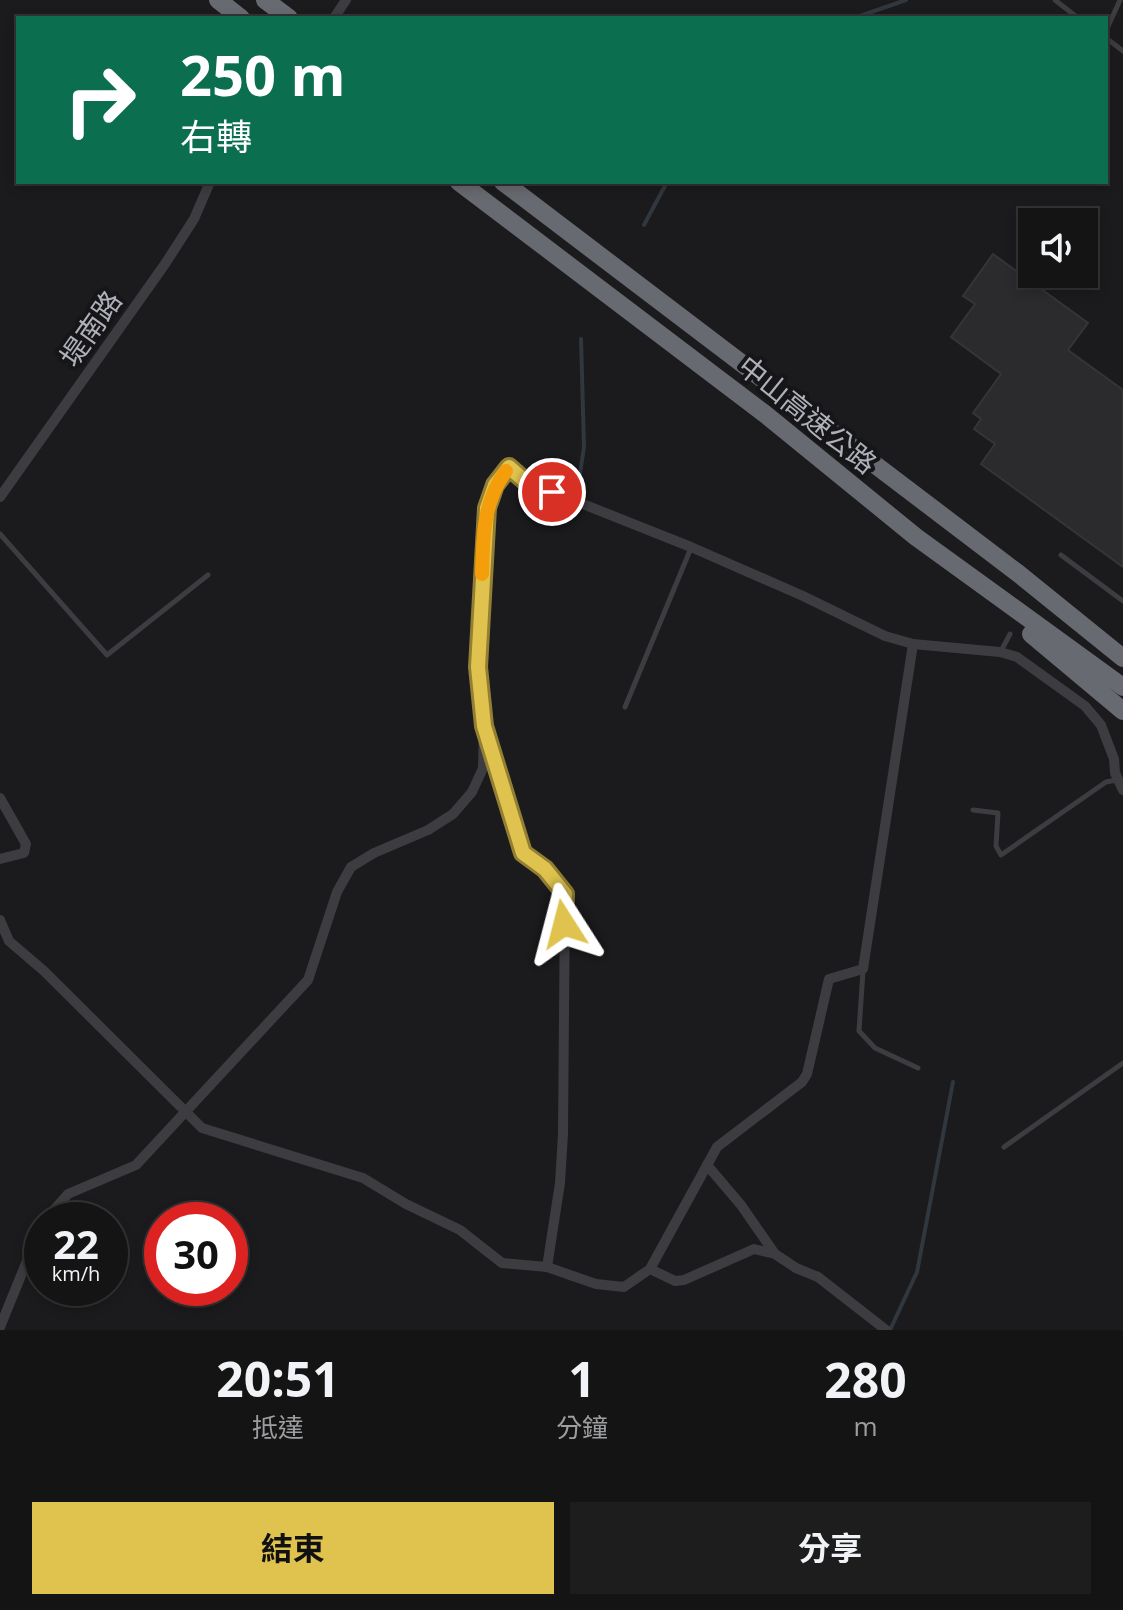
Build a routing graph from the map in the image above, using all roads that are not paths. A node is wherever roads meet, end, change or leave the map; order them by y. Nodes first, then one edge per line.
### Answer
1 (218, 0) edge
2 (265, 0) edge
3 (1055, 0) edge
4 (1120, 0) edge
5 (238, 16) edge
6 (286, 16) edge
7 (1075, 16) edge
8 (1108, 27) edge
9 (209, 184) edge
10 (462, 184) edge
11 (506, 184) edge
12 (0, 497) edge
13 (0, 534) edge
14 (916, 537) junction
15 (691, 547) junction
16 (1061, 555) dead end
17 (208, 575) dead end
18 (1123, 601) edge
19 (1010, 634) dead end
20 (913, 644) junction
21 (1000, 652) junction
22 (1123, 658) edge
23 (1123, 687) edge
24 (625, 707) dead end
25 (1123, 711) edge
26 (484, 726) junction
27 (1120, 785) edge
28 (0, 798) edge
29 (973, 810) dead end
30 (0, 859) edge
31 (0, 920) edge
32 (5, 944) edge
33 (863, 969) junction
34 (1123, 1063) edge
35 (918, 1068) dead end
36 (186, 1111) junction
37 (1004, 1147) dead end
38 (707, 1165) junction
39 (61, 1202) edge
40 (775, 1254) junction
41 (547, 1267) junction
42 (24, 1268) edge
43 (650, 1269) junction
44 (0, 1327) edge
45 (886, 1330) edge

1 - 5 highway
2 - 6 highway
3 - 7 lane
4 - 8 lane
9 - 12 street, 堤南路
10 - 14 highway, 中山高速公路
11 - 22 highway, 中山高速公路
13 - 17 lane
14 - 23 highway, 中山高速公路
14 - 25 highway
15 - 20 street
15 - 24 lane
15 - 26 street
16 - 18 lane
19 - 21 lane
20 - 21 street
20 - 33 street
21 - 27 street
26 - 36 street
26 - 41 street
27 - 29 lane
28 - 30 street
31 - 32 street
32 - 36 street
33 - 35 lane
33 - 38 street
34 - 37 lane
36 - 39 street
36 - 41 street
38 - 40 street
38 - 43 street
40 - 43 street
40 - 45 street
41 - 43 street
42 - 44 street

